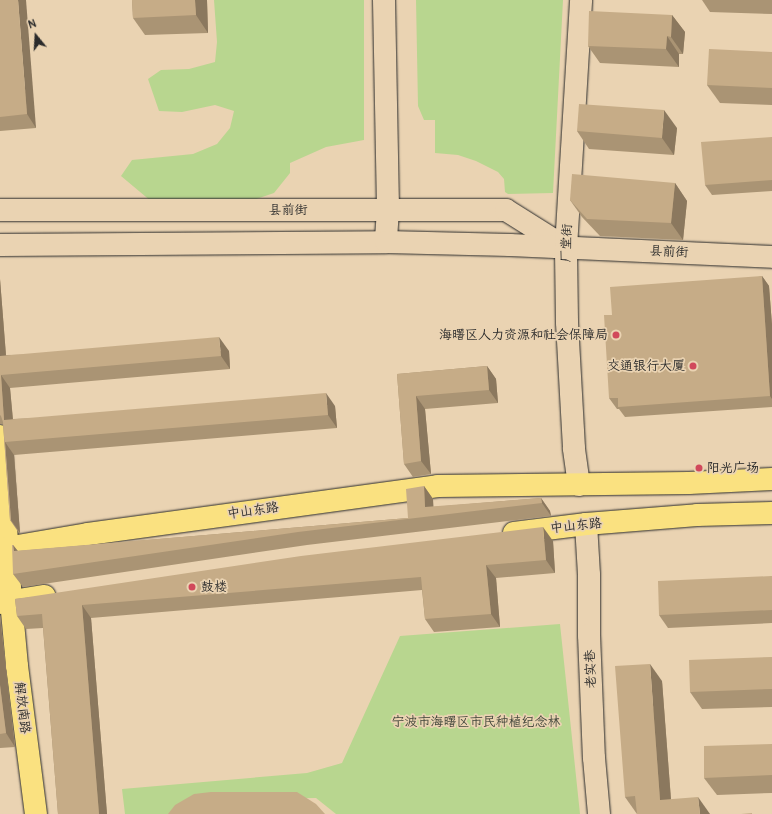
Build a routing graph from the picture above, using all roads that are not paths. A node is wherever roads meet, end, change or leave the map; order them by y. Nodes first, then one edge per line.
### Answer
1 (384, 0) edge
2 (581, 0) edge
3 (0, 210) edge
4 (388, 210) junction
5 (386, 242) junction
6 (0, 245) edge
7 (566, 247) junction
8 (772, 258) edge
9 (0, 436) edge
10 (772, 479) edge
11 (579, 485) junction
12 (772, 513) edge
13 (586, 524) junction
14 (491, 536) edge
15 (4, 549) edge
16 (61, 593) edge
17 (5, 602) edge
18 (36, 814) edge
19 (599, 814) edge

1 - 4 street
2 - 7 street, 厂堂街
3 - 4 street, 县前街
4 - 5 street
4 - 7 street, 县前街
5 - 6 street, 县前街
5 - 7 street, 县前街
7 - 8 street, 县前街
7 - 11 street, 厂堂街
9 - 15 main road, 解放南路
10 - 11 main road, 中山东路
11 - 15 main road, 中山东路
12 - 13 main road, 中山东路
13 - 14 main road, 中山东路
13 - 19 street, 老实巷
15 - 17 main road, 解放南路
16 - 17 main road
17 - 18 main road, 解放南路

